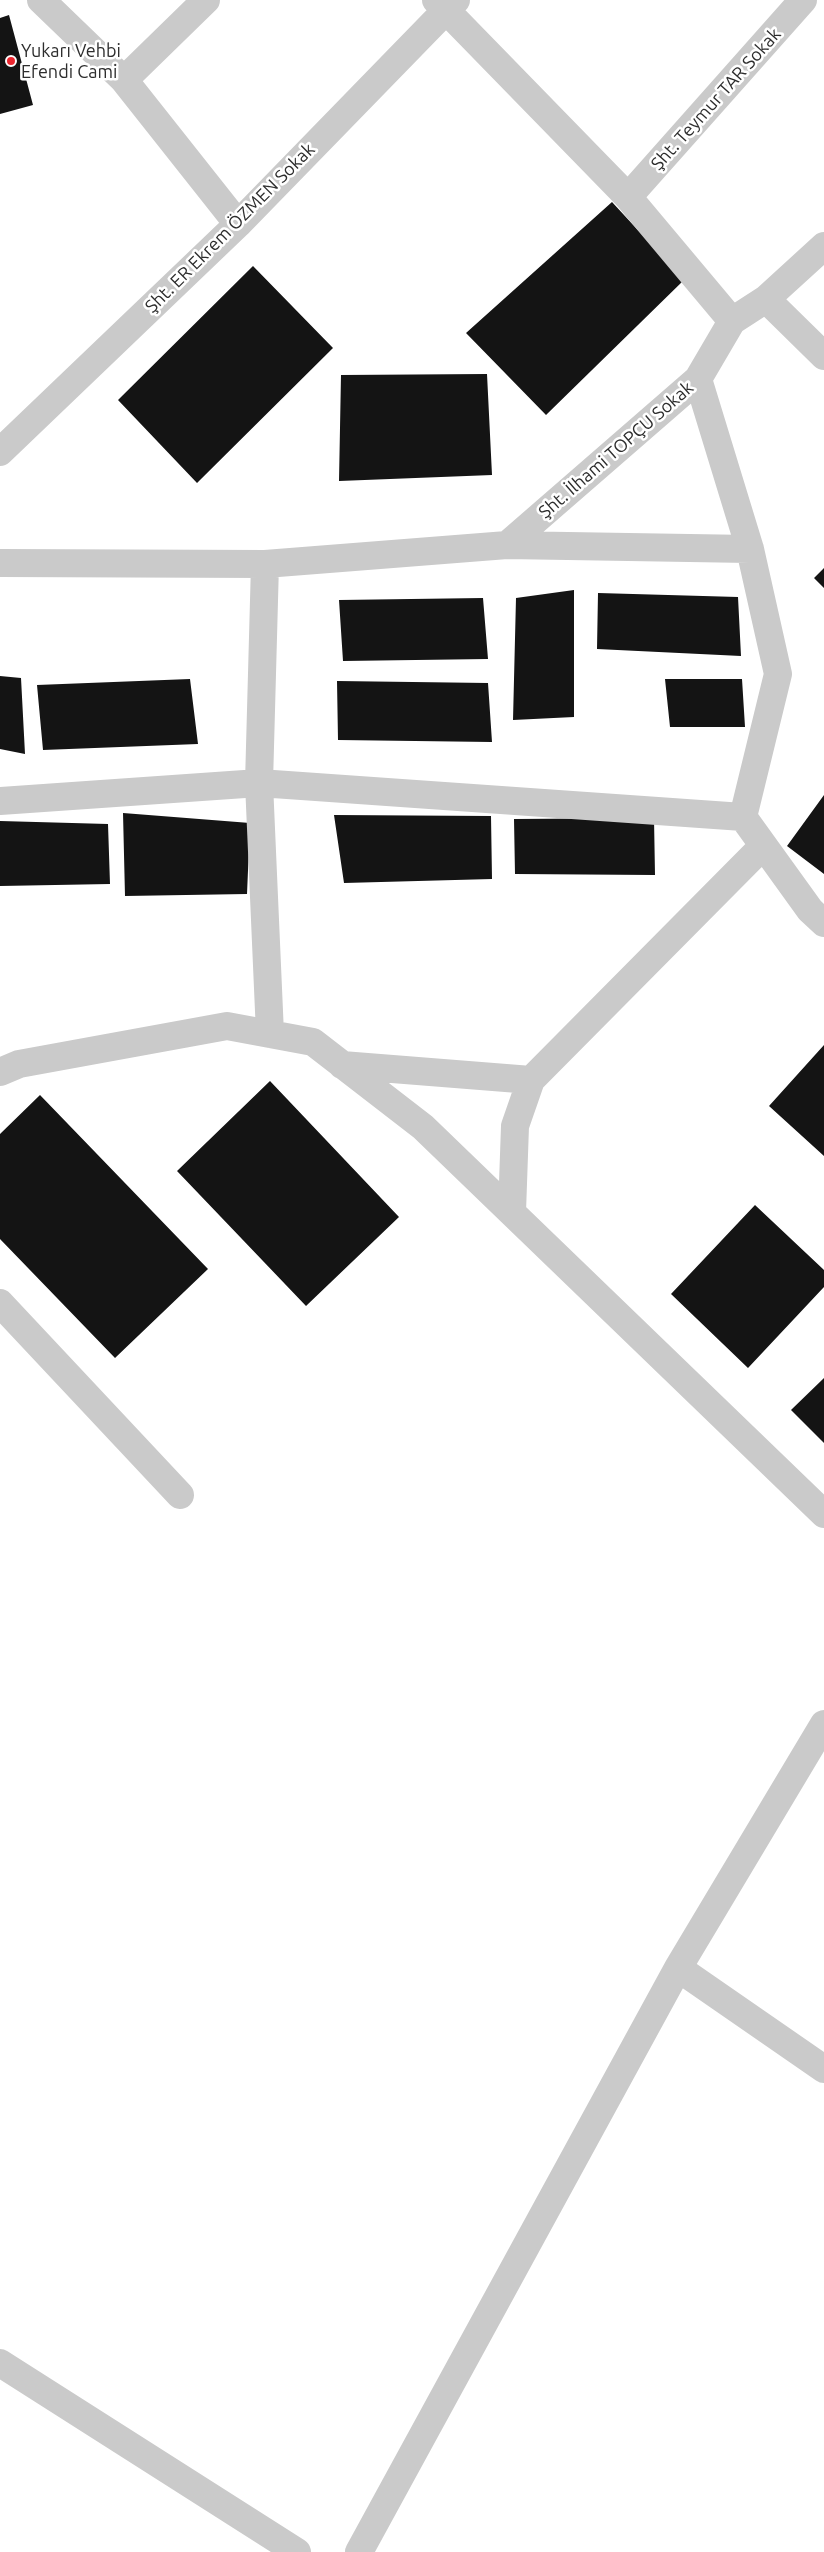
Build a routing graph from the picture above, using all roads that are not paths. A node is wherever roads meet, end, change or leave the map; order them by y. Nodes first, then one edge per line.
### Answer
1 (41, 0) edge
2 (206, 0) edge
3 (803, 0) edge
4 (446, 3) edge
5 (124, 80) junction
6 (628, 197) junction
7 (238, 224) junction
8 (824, 246) edge
9 (766, 299) junction
10 (732, 321) junction
11 (824, 356) edge
12 (698, 379) junction
13 (0, 452) edge
14 (507, 545) junction
15 (750, 549) junction
16 (0, 563) edge
17 (265, 564) junction
18 (259, 784) junction
19 (0, 801) edge
20 (743, 817) junction
21 (763, 846) junction
22 (824, 923) edge
23 (270, 1034) junction
24 (342, 1065) junction
25 (0, 1072) edge
26 (531, 1080) junction
27 (512, 1212) junction
28 (0, 1303) edge
29 (180, 1495) dead end
30 (824, 1514) edge
31 (824, 1724) edge
32 (678, 1968) junction
33 (824, 2069) edge
34 (0, 2363) edge
35 (297, 2552) edge
36 (359, 2552) edge

1 - 5 street
2 - 5 street
3 - 6 street, Şht. Teymur TAR Sokak
4 - 6 street
4 - 7 street, Şht. ER Ekrem ÖZMEN Sokak
5 - 7 street
6 - 10 street
7 - 13 street, Şht. ER Ekrem ÖZMEN Sokak
8 - 9 street, Şht. İlhami TOPÇU Sokak
9 - 10 street, Şht. İlhami TOPÇU Sokak
9 - 11 street
10 - 12 street, Şht. İlhami TOPÇU Sokak
12 - 14 street, Şht. İlhami TOPÇU Sokak
12 - 15 street
14 - 15 street
14 - 17 street
15 - 20 street
16 - 17 street
17 - 18 street
18 - 19 street
18 - 20 street
18 - 23 street
20 - 21 street
21 - 22 street
21 - 26 street
23 - 24 street
23 - 25 street
24 - 26 street
24 - 27 street
26 - 27 street
27 - 30 street
28 - 29 street
31 - 32 street
32 - 33 street
32 - 36 street
34 - 35 street

